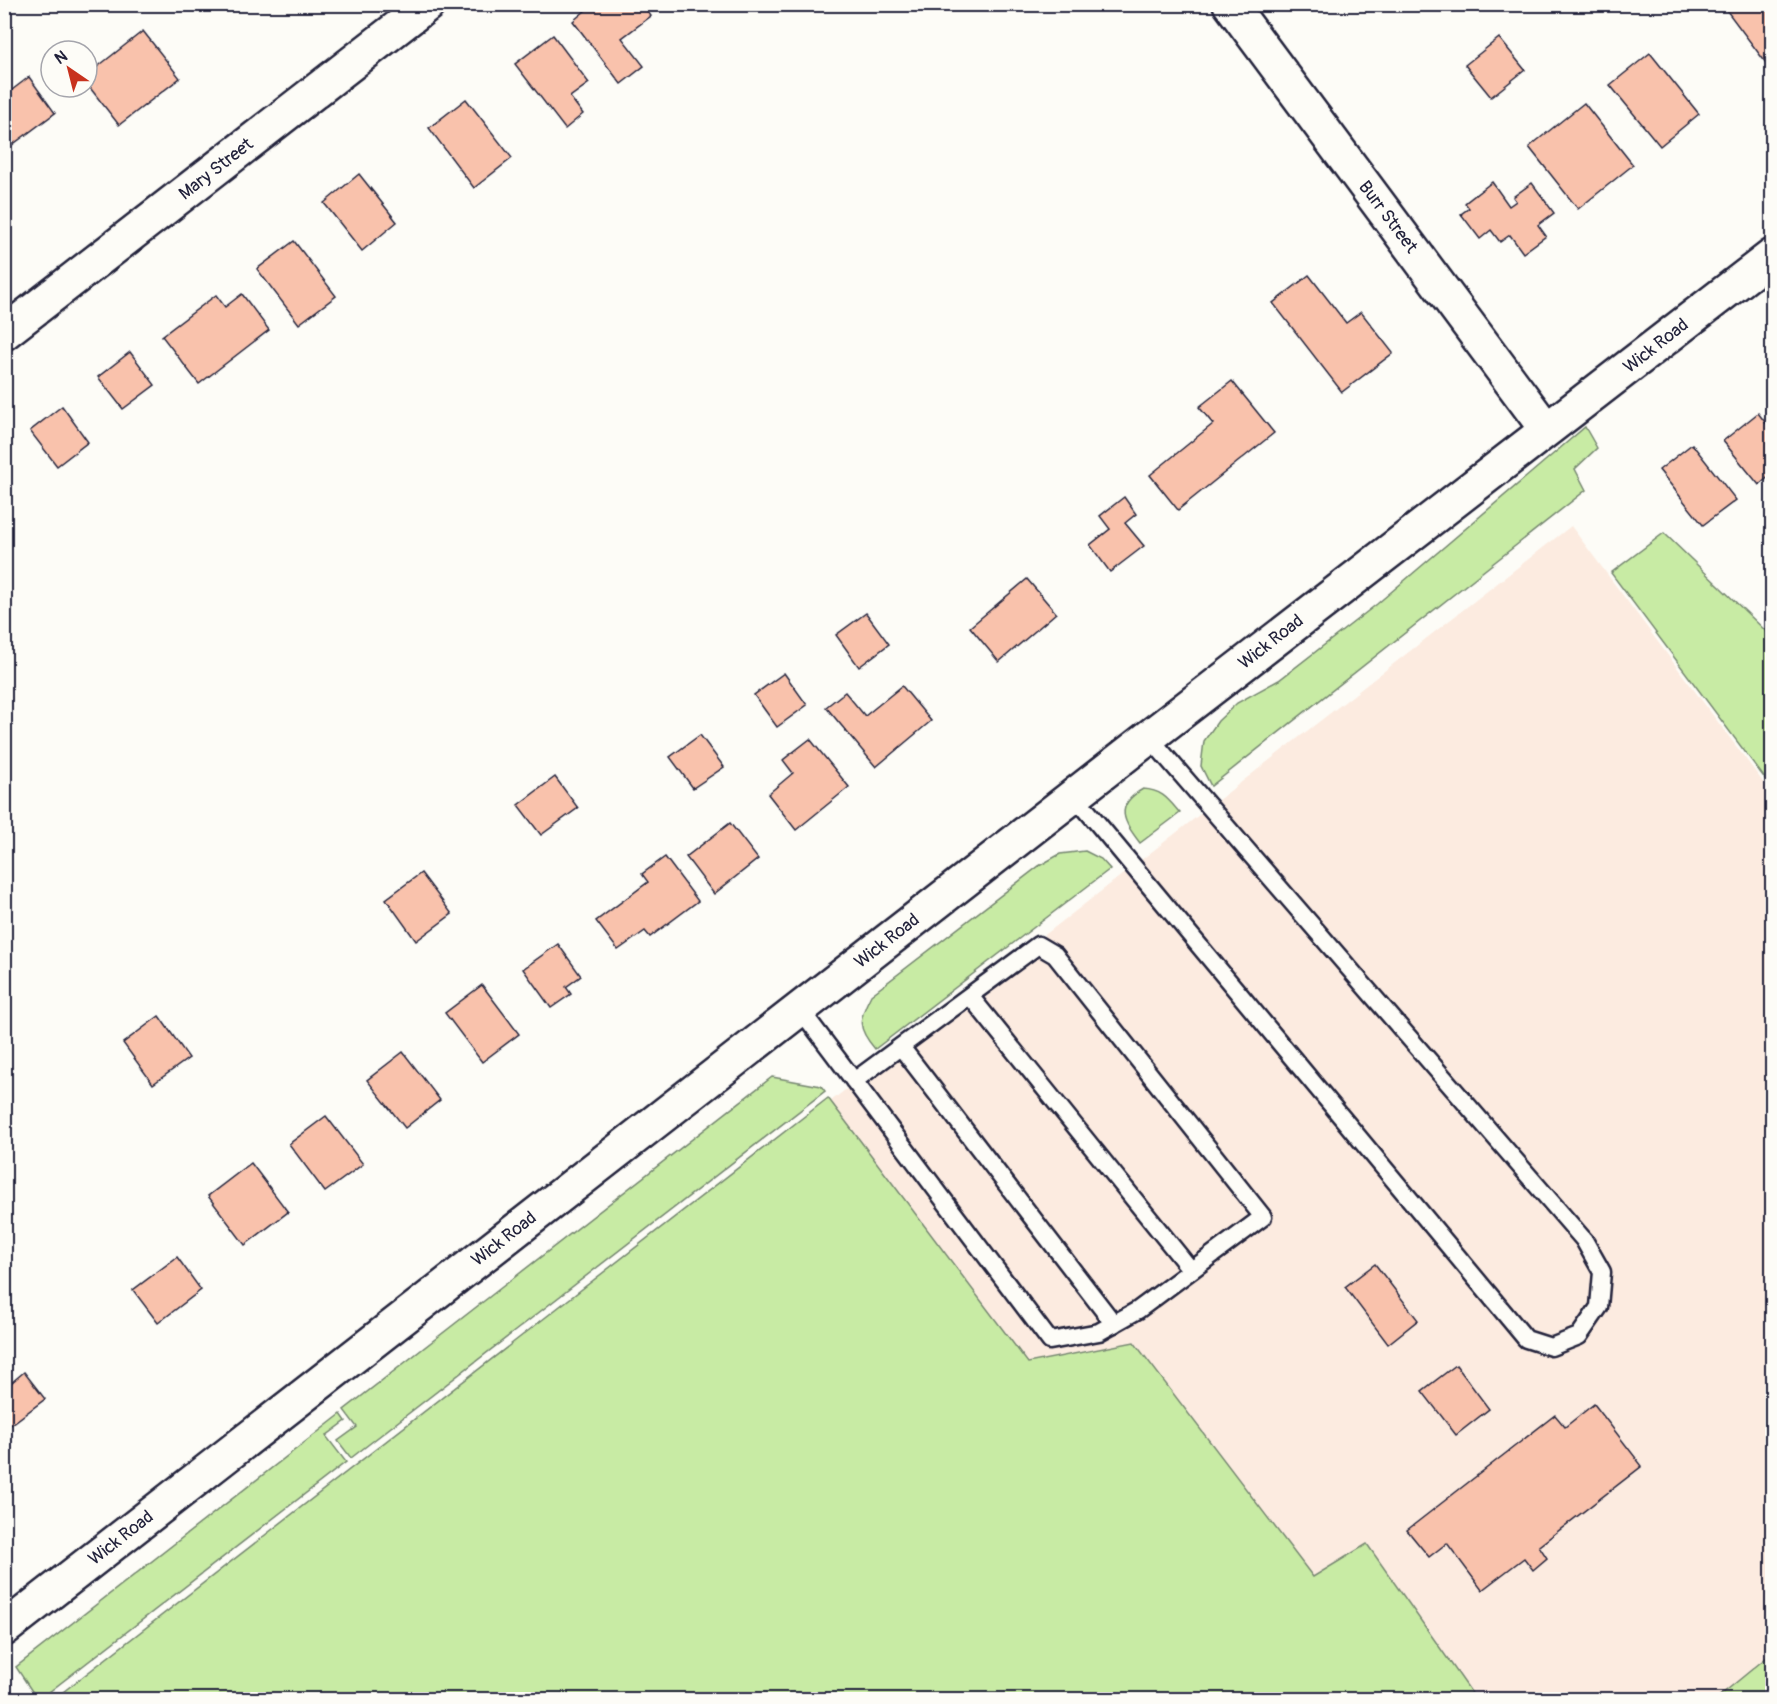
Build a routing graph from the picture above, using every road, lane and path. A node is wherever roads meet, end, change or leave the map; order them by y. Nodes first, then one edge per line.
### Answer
1 (428, 4) edge
2 (1230, 4) edge
3 (1773, 256) edge
4 (4, 333) edge
5 (1546, 429) junction
6 (1149, 737) junction
7 (1074, 795) junction
8 (970, 996) junction
9 (800, 1009) junction
10 (901, 1047) junction
11 (854, 1081) junction
12 (1191, 1270) junction
13 (1114, 1324) junction
14 (4, 1629) edge

1 - 4 street, Mary Street
2 - 5 street, Burr Street
3 - 5 street, Wick Road
5 - 6 street, Wick Road
6 - 7 street, Wick Road
6 - 7 lane
7 - 9 street, Wick Road
8 - 10 lane
8 - 12 lane
8 - 12 lane
9 - 11 lane
9 - 14 street, Wick Road
10 - 11 lane
10 - 13 lane
11 - 13 lane
12 - 13 lane

